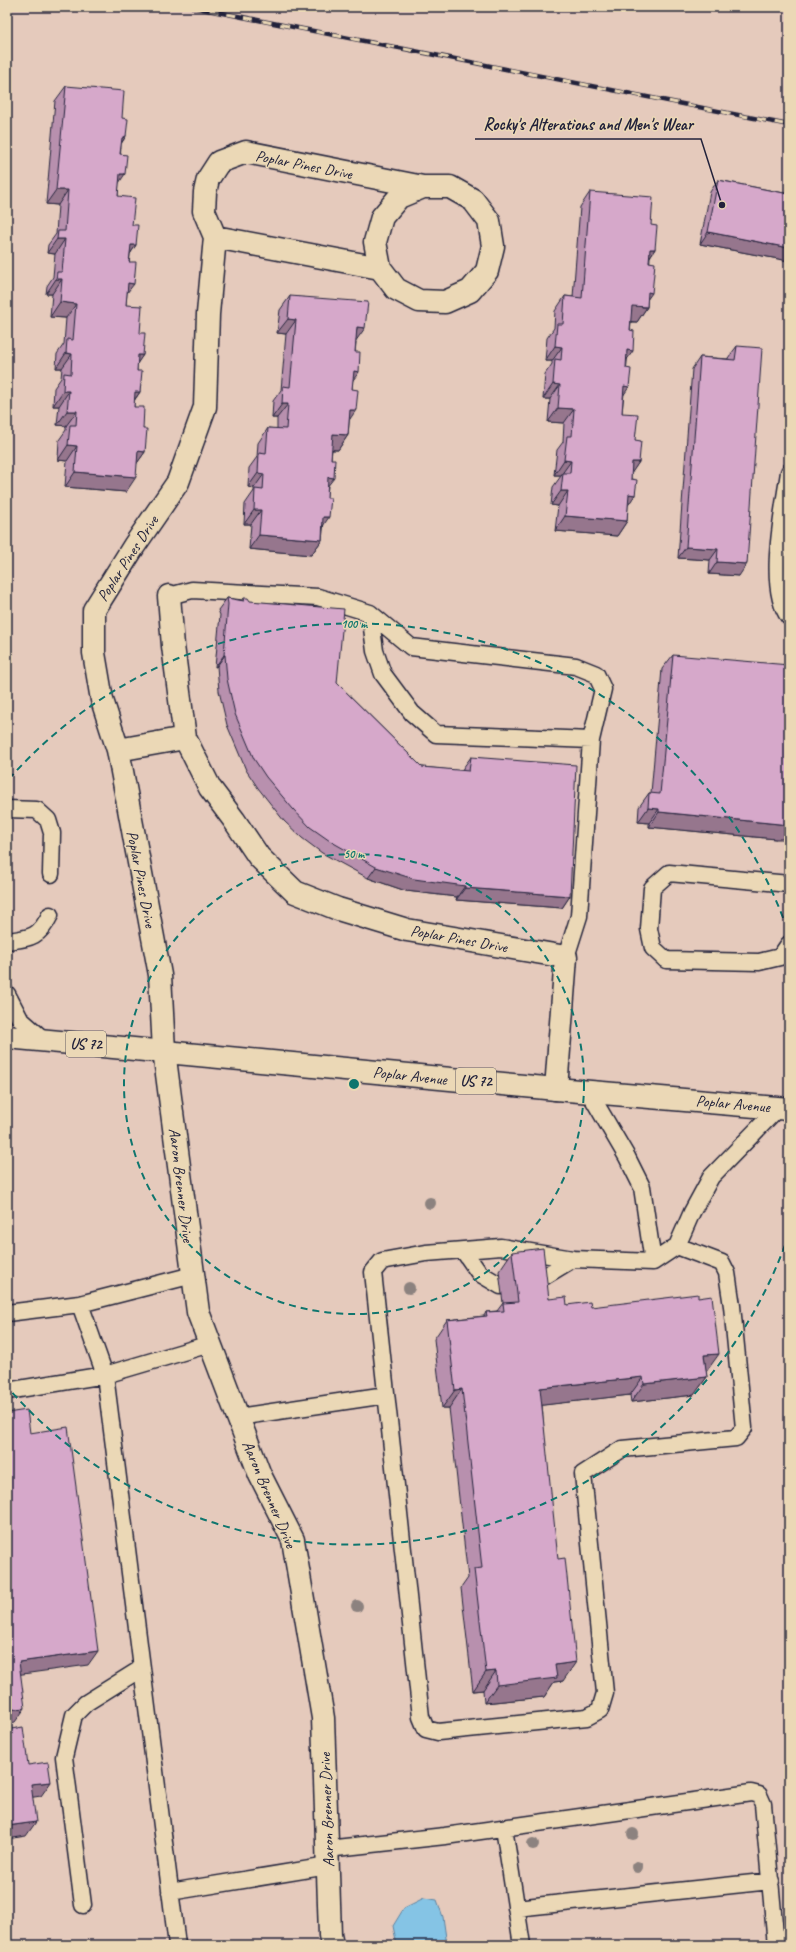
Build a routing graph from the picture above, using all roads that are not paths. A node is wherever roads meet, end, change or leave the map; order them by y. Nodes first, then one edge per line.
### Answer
1 (423, 187) junction
2 (215, 237) junction
3 (380, 268) junction
4 (789, 472) edge
5 (169, 596) joint
6 (370, 613) junction
7 (789, 617) edge
8 (185, 738) junction
9 (591, 740) junction
10 (118, 750) junction
11 (7, 809) edge
12 (51, 874) dead end
13 (789, 884) edge
14 (50, 916) dead end
15 (7, 941) edge
16 (789, 944) edge
17 (566, 957) junction
18 (7, 994) edge
19 (7, 1037) edge
20 (44, 1040) junction
21 (164, 1051) junction
22 (556, 1089) junction
23 (589, 1092) junction
24 (784, 1108) edge
25 (677, 1246) junction
26 (463, 1250) junction
27 (573, 1259) junction
28 (653, 1262) junction
29 (194, 1276) junction
30 (532, 1284) edge
31 (501, 1286) dead end
32 (80, 1304) junction
33 (7, 1313) edge
34 (210, 1344) junction
35 (105, 1375) junction
36 (7, 1391) edge
37 (386, 1395) junction
38 (238, 1417) junction
39 (142, 1668) junction
40 (504, 1828) junction
41 (328, 1857) junction
42 (771, 1881) junction
43 (170, 1892) junction
44 (82, 1905) dead end
45 (516, 1908) junction
46 (177, 1945) edge
47 (332, 1945) edge
48 (522, 1945) edge
49 (776, 1945) edge

1 - 2 street, Poplar Pines Drive
1 - 3 street, Poplar Pines Drive
1 - 3 street, Poplar Pines Drive
2 - 3 street
2 - 10 street, Poplar Pines Drive
4 - 7 lane
5 - 6 lane
5 - 8 street, Poplar Pines Drive
6 - 9 lane
6 - 9 lane
8 - 10 street
8 - 17 street, Poplar Pines Drive
9 - 17 lane
10 - 21 street, Poplar Pines Drive
11 - 12 lane
13 - 16 lane
14 - 15 lane
17 - 22 street
18 - 20 lane
19 - 20 street, Poplar Avenue / US 72
20 - 21 street, Poplar Avenue / US 72
21 - 22 street, Poplar Avenue / US 72
21 - 29 street, Aaron Brenner Drive
22 - 23 street, Poplar Avenue / US 72
23 - 24 street, Poplar Avenue / US 72
23 - 28 lane
24 - 25 lane
25 - 28 lane
25 - 37 lane
26 - 27 lane
26 - 31 lane
26 - 37 lane
27 - 28 lane
27 - 30 lane
29 - 32 lane
29 - 34 street, Aaron Brenner Drive
32 - 33 lane
32 - 35 lane
34 - 35 lane
34 - 38 street, Aaron Brenner Drive
35 - 36 lane
35 - 39 lane
37 - 38 lane
38 - 41 street, Aaron Brenner Drive
39 - 43 lane
39 - 44 lane
40 - 41 lane
40 - 42 lane
40 - 45 lane
41 - 43 lane
41 - 47 street, Aaron Brenner Drive
42 - 45 lane
42 - 49 lane
43 - 46 lane
45 - 48 lane

